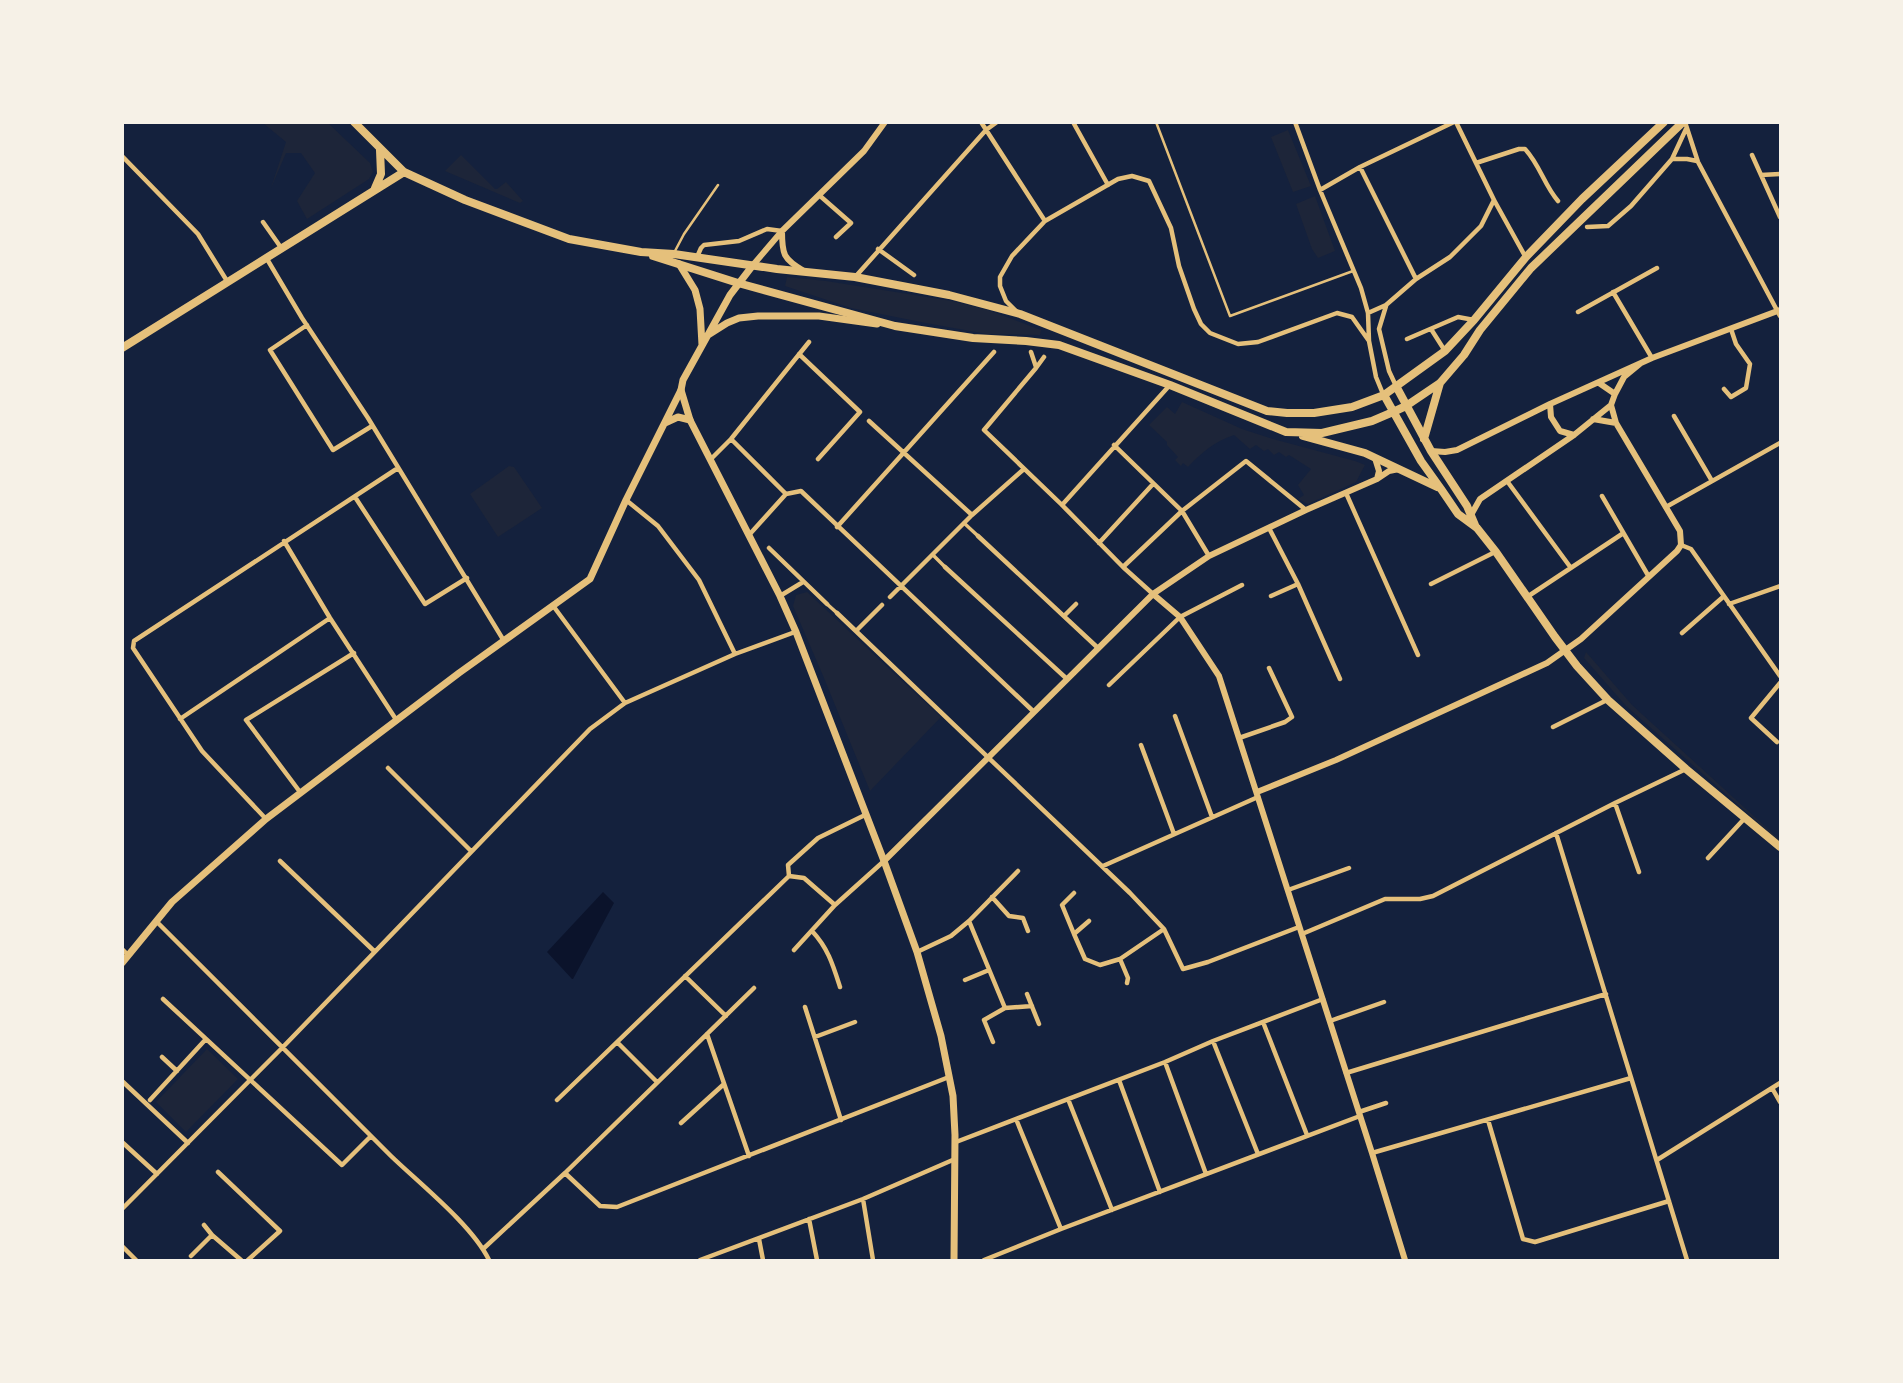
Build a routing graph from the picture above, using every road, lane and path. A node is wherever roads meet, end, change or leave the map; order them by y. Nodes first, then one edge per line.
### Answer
1 (354, 122) edge
2 (885, 122) edge
3 (981, 122) edge
4 (997, 122) edge
5 (1073, 122) edge
6 (1156, 122) edge
7 (1295, 122) edge
8 (1455, 122) edge
9 (1664, 122) edge
10 (1685, 124) edge
11 (986, 130) junction
12 (380, 149) junction
13 (1752, 155) dead end
14 (122, 156) edge
15 (1671, 159) junction
16 (1698, 162) junction
17 (1476, 163) junction
18 (1360, 167) junction
19 (404, 172) junction
20 (1761, 174) junction
21 (1780, 174) edge
22 (718, 185) dead end
23 (1108, 185) junction
24 (1320, 190) junction
25 (373, 191) junction
26 (818, 194) junction
27 (1493, 200) junction
28 (1558, 201) dead end
29 (1780, 216) edge
30 (1045, 221) junction
31 (263, 222) dead end
32 (1587, 227) dead end
33 (782, 231) junction
34 (836, 237) dead end
35 (282, 249) junction
36 (878, 249) junction
37 (640, 252) junction
38 (674, 254) junction
39 (1526, 257) junction
40 (696, 258) junction
41 (267, 259) junction
42 (679, 264) junction
43 (753, 265) junction
44 (1657, 268) dead end
45 (805, 271) junction
46 (1353, 271) junction
47 (914, 275) dead end
48 (855, 277) junction
49 (1416, 279) junction
50 (227, 282) junction
51 (738, 283) junction
52 (1614, 292) junction
53 (1386, 305) junction
54 (1578, 312) dead end
55 (1779, 312) edge
56 (1368, 313) junction
57 (1020, 314) junction
58 (1474, 320) junction
59 (307, 325) junction
60 (895, 326) junction
61 (1731, 328) junction
62 (1431, 329) junction
63 (708, 336) junction
64 (1406, 339) dead end
65 (1369, 341) junction
66 (809, 342) dead end
67 (702, 346) junction
68 (122, 348) edge
69 (1445, 351) junction
70 (994, 352) dead end
71 (1031, 352) dead end
72 (799, 354) junction
73 (1044, 357) dead end
74 (1652, 358) junction
75 (1641, 363) junction
76 (1036, 368) junction
77 (1440, 383) junction
78 (1599, 383) junction
79 (1170, 385) junction
80 (1396, 386) junction
81 (1724, 389) dead end
82 (681, 390) junction
83 (1615, 394) junction
84 (1384, 395) junction
85 (1549, 404) junction
86 (1611, 405) junction
87 (1406, 406) junction
88 (1393, 412) junction
89 (1674, 416) dead end
90 (1593, 419) junction
91 (690, 420) junction
92 (869, 421) dead end
93 (665, 423) junction
94 (1616, 423) junction
95 (372, 426) junction
96 (1286, 432) junction
97 (1574, 435) junction
98 (731, 439) junction
99 (1424, 439) junction
100 (1780, 443) edge
101 (1114, 445) junction
102 (1431, 450) junction
103 (904, 452) junction
104 (1375, 458) junction
105 (711, 459) junction
106 (818, 459) dead end
107 (398, 468) junction
108 (1024, 468) junction
109 (1401, 469) junction
110 (1377, 479) junction
111 (1506, 480) junction
112 (1712, 481) junction
113 (1153, 484) junction
114 (1441, 489) junction
115 (1346, 493) junction
116 (786, 494) junction
117 (1602, 496) dead end
118 (355, 497) junction
119 (626, 500) junction
120 (1062, 505) junction
121 (1666, 507) junction
122 (1306, 510) junction
123 (1182, 511) junction
124 (972, 515) junction
125 (1471, 515) junction
126 (964, 523) junction
127 (837, 527) junction
128 (1269, 528) junction
129 (1477, 528) junction
130 (1622, 534) junction
131 (749, 536) junction
132 (978, 536) joint
133 (284, 541) junction
134 (1099, 542) junction
135 (1681, 545) junction
136 (768, 548) dead end
137 (1496, 552) junction
138 (933, 555) junction
139 (1209, 556) junction
140 (945, 567) joint
141 (1123, 567) junction
142 (1572, 568) junction
143 (1649, 577) junction
144 (467, 578) junction
145 (803, 582) junction
146 (1298, 584) junction
147 (1431, 584) dead end
148 (1242, 585) dead end
149 (1780, 586) edge
150 (900, 587) junction
151 (1153, 594) junction
152 (780, 596) junction
153 (1271, 596) dead end
154 (890, 597) joint
155 (1527, 597) junction
156 (1724, 597) junction
157 (827, 604) joint
158 (1076, 604) dead end
159 (1729, 604) junction
160 (882, 605) joint
161 (554, 607) junction
162 (837, 613) joint
163 (1064, 616) junction
164 (1180, 617) junction
165 (330, 618) junction
166 (856, 631) junction
167 (796, 632) junction
168 (1682, 633) dead end
169 (505, 642) junction
170 (1098, 648) junction
171 (1565, 650) junction
172 (354, 653) junction
173 (735, 654) junction
174 (1418, 655) dead end
175 (1269, 668) dead end
176 (1780, 676) edge
177 (1066, 679) junction
178 (1340, 679) dead end
179 (1780, 682) edge
180 (1109, 685) dead end
181 (1608, 700) junction
182 (625, 703) junction
183 (1034, 712) junction
184 (1175, 716) dead end
185 (180, 719) junction
186 (397, 721) junction
187 (1553, 727) dead end
188 (1239, 738) junction
189 (1777, 742) dead end
190 (1141, 746) dead end
191 (989, 758) junction
192 (388, 768) dead end
193 (1686, 769) junction
194 (300, 792) junction
195 (1258, 794) junction
196 (1615, 803) junction
197 (865, 815) junction
198 (1212, 817) junction
199 (1745, 818) junction
200 (266, 819) junction
201 (1556, 833) junction
202 (1174, 834) junction
203 (1780, 848) edge
204 (471, 851) junction
205 (1708, 858) dead end
206 (884, 860) junction
207 (280, 861) dead end
208 (1103, 866) junction
209 (1349, 868) dead end
210 (1018, 870) dead end
211 (1639, 872) dead end
212 (789, 876) junction
213 (1288, 890) junction
214 (1073, 892) dead end
215 (992, 897) junction
216 (835, 905) junction
217 (156, 921) junction
218 (969, 921) junction
219 (1089, 921) dead end
220 (1164, 929) junction
221 (1301, 930) junction
222 (812, 931) junction
223 (1028, 931) dead end
224 (1074, 934) junction
225 (794, 950) dead end
226 (374, 951) junction
227 (125, 952) edge
228 (917, 952) junction
229 (1120, 959) junction
230 (122, 963) edge
231 (989, 970) junction
232 (685, 976) junction
233 (965, 980) dead end
234 (1128, 984) dead end
235 (840, 987) dead end
236 (754, 988) dead end
237 (1027, 994) dead end
238 (1606, 994) junction
239 (163, 999) dead end
240 (1323, 999) junction
241 (1384, 1002) dead end
242 (1032, 1006) junction
243 (805, 1007) dead end
244 (1005, 1008) junction
245 (726, 1016) junction
246 (1330, 1021) junction
247 (855, 1022) dead end
248 (1263, 1022) junction
249 (1039, 1024) dead end
250 (707, 1034) junction
251 (815, 1037) junction
252 (206, 1039) junction
253 (1213, 1041) junction
254 (617, 1042) junction
255 (993, 1042) dead end
256 (282, 1048) junction
257 (162, 1057) dead end
258 (1165, 1062) junction
259 (177, 1071) junction
260 (1346, 1073) junction
261 (950, 1077) junction
262 (1632, 1079) junction
263 (250, 1080) junction
264 (1119, 1080) junction
265 (122, 1081) edge
266 (657, 1082) junction
267 (1780, 1083) edge
268 (724, 1084) junction
269 (1772, 1088) junction
270 (1068, 1099) junction
271 (150, 1100) dead end
272 (557, 1100) dead end
273 (1780, 1102) edge
274 (1386, 1103) dead end
275 (1360, 1114) junction
276 (1017, 1119) junction
277 (1488, 1119) junction
278 (841, 1120) junction
279 (681, 1123) dead end
280 (1307, 1135) junction
281 (371, 1136) junction
282 (956, 1138) junction
283 (122, 1142) edge
284 (188, 1143) junction
285 (1372, 1153) junction
286 (1258, 1154) junction
287 (749, 1156) junction
288 (956, 1158) junction
289 (1657, 1160) junction
290 (218, 1171) dead end
291 (565, 1173) junction
292 (157, 1174) junction
293 (1206, 1174) junction
294 (1160, 1192) junction
295 (863, 1199) junction
296 (1670, 1201) junction
297 (122, 1209) edge
298 (1112, 1210) junction
299 (809, 1219) junction
300 (204, 1225) dead end
301 (1061, 1229) junction
302 (212, 1234) junction
303 (759, 1239) junction
304 (122, 1246) edge
305 (483, 1249) junction
306 (191, 1256) dead end
307 (701, 1260) edge
308 (136, 1261) edge
309 (241, 1261) edge
310 (247, 1261) edge
311 (489, 1261) edge
312 (763, 1261) edge
313 (817, 1261) edge
314 (873, 1261) edge
315 (954, 1261) edge
316 (984, 1261) edge
317 (1405, 1261) edge
318 (1687, 1261) edge

1 - 12 highway
2 - 26 street
3 - 11 street
4 - 11 street
5 - 23 street
6 - 46 lane
7 - 24 street
8 - 17 street
8 - 18 street
9 - 39 highway
10 - 15 street
10 - 16 street
10 - 77 highway
11 - 30 street
11 - 36 street
12 - 19 highway
12 - 25 highway
13 - 20 street
14 - 50 street
15 - 16 street
15 - 32 street
16 - 55 street
17 - 27 street
17 - 28 street
18 - 24 street
18 - 49 street
19 - 25 highway
19 - 37 highway
20 - 21 street
20 - 29 street
22 - 38 lane
23 - 30 street
23 - 65 street
24 - 46 street
25 - 35 highway
26 - 33 street
26 - 34 street
27 - 39 street
27 - 49 street
30 - 57 street
31 - 35 street
33 - 40 street
33 - 43 street
33 - 45 street
35 - 41 highway
36 - 47 street
36 - 48 street
37 - 38 highway
37 - 42 highway
38 - 40 highway
39 - 58 highway
40 - 43 highway
41 - 50 highway
41 - 59 street
42 - 51 highway
42 - 67 main road
43 - 45 highway
43 - 51 main road
44 - 52 street
45 - 48 highway
46 - 56 street
48 - 57 highway
49 - 53 street
50 - 68 highway
51 - 60 highway
51 - 63 main road
52 - 54 street
52 - 74 street
53 - 56 street
53 - 80 street
55 - 61 street
56 - 65 street
57 - 84 highway
58 - 62 street
58 - 69 highway
59 - 95 street
59 - 95 street
60 - 63 main road
60 - 79 highway
61 - 74 street
61 - 81 street
62 - 64 street
62 - 69 street
63 - 67 main road
65 - 84 street
66 - 72 street
67 - 82 main road
69 - 80 highway
70 - 103 street
71 - 76 street
72 - 98 street
72 - 106 street
73 - 76 street
74 - 75 street
75 - 78 street
75 - 83 street
76 - 108 street
77 - 87 highway
77 - 99 highway
78 - 83 street
78 - 85 street
79 - 96 highway
79 - 101 street
80 - 84 highway
80 - 87 highway
82 - 91 main road
82 - 93 main road
83 - 86 street
84 - 88 highway
85 - 97 street
85 - 102 street
86 - 90 street
86 - 94 street
87 - 88 highway
87 - 99 highway
88 - 96 highway
88 - 114 highway
89 - 112 street
90 - 94 street
90 - 97 street
91 - 93 main road
91 - 105 main road
92 - 103 street
93 - 119 main road
94 - 121 street
95 - 107 street
96 - 104 highway
97 - 111 street
98 - 105 street
98 - 116 street
99 - 102 highway
100 - 112 street
101 - 113 street
101 - 120 street
102 - 125 highway
103 - 124 street
103 - 127 street
104 - 109 highway
104 - 110 street
105 - 131 main road
107 - 118 street
107 - 144 street
108 - 120 street
108 - 124 street
109 - 110 street
109 - 114 highway
110 - 115 street
111 - 125 street
111 - 142 street
112 - 121 street
113 - 123 street
113 - 134 street
114 - 129 highway
115 - 122 street
115 - 174 street
116 - 127 street
116 - 131 street
117 - 130 street
118 - 133 street
118 - 144 street
119 - 161 main road
119 - 173 street
120 - 134 street
121 - 135 street
122 - 123 street
122 - 128 street
123 - 139 street
123 - 141 street
124 - 126 street
125 - 129 highway
126 - 132 street
126 - 138 street
127 - 150 street
128 - 139 street
128 - 146 street
129 - 137 highway
130 - 142 street
130 - 143 street
131 - 152 main road
132 - 163 street
133 - 165 street
133 - 185 street
134 - 141 street
135 - 143 street
135 - 156 street
136 - 145 street
137 - 147 street
137 - 155 highway
138 - 140 street
138 - 150 street
139 - 151 street
140 - 177 street
141 - 151 street
142 - 155 street
143 - 171 street
144 - 169 street
145 - 152 street
145 - 157 street
146 - 153 street
146 - 178 street
148 - 164 street
149 - 159 street
150 - 154 street
150 - 183 street
151 - 164 street
151 - 170 street
152 - 167 main road
154 - 160 street
155 - 171 highway
156 - 159 street
156 - 168 street
157 - 162 street
158 - 163 street
159 - 176 street
160 - 166 street
161 - 169 main road
161 - 182 street
162 - 166 street
163 - 170 street
164 - 180 street
164 - 188 street
165 - 172 street
165 - 185 street
166 - 191 street
167 - 173 street
167 - 197 main road
169 - 186 main road
170 - 177 street
171 - 181 highway
171 - 195 street
172 - 186 street
172 - 194 street
173 - 182 street
175 - 188 street
177 - 183 street
179 - 189 street
181 - 187 street
181 - 193 highway
182 - 204 street
183 - 191 street
184 - 198 street
185 - 200 street
186 - 194 main road
188 - 195 street
190 - 202 street
191 - 206 street
191 - 208 street
192 - 204 street
193 - 196 street
193 - 199 highway
194 - 200 main road
195 - 198 street
195 - 213 street
196 - 201 street
196 - 211 street
197 - 206 main road
197 - 212 street
198 - 202 street
199 - 203 highway
199 - 205 street
200 - 217 main road
201 - 221 street
201 - 238 street
202 - 208 street
204 - 226 street
206 - 216 street
206 - 228 main road
207 - 226 street
208 - 220 street
209 - 213 street
210 - 215 street
212 - 216 street
212 - 232 street
213 - 221 street
214 - 224 street
215 - 218 street
215 - 223 street
216 - 222 street
217 - 227 main road
217 - 256 street
218 - 228 street
218 - 231 street
219 - 224 street
220 - 221 street
220 - 229 street
221 - 240 street
222 - 225 street
222 - 235 street
224 - 229 street
226 - 256 street
227 - 230 main road
228 - 261 main road
229 - 234 street
231 - 233 street
231 - 244 street
232 - 245 street
232 - 254 street
236 - 245 street
237 - 242 street
238 - 260 street
238 - 262 street
239 - 252 street
240 - 246 street
240 - 248 street
241 - 246 street
242 - 244 street
242 - 249 street
243 - 251 street
244 - 255 street
245 - 250 street
246 - 260 street
247 - 251 street
248 - 253 street
248 - 280 street
250 - 266 street
250 - 268 street
251 - 278 street
252 - 259 street
252 - 263 street
253 - 258 street
253 - 286 street
254 - 266 street
254 - 272 street
256 - 263 street
256 - 281 street
257 - 259 street
258 - 264 street
258 - 293 street
259 - 271 street
260 - 275 street
261 - 278 street
261 - 282 main road
262 - 277 street
262 - 289 street
263 - 281 street
263 - 284 street
264 - 270 street
264 - 294 street
265 - 284 street
266 - 291 street
267 - 269 street
268 - 279 street
268 - 287 street
269 - 273 street
269 - 289 street
270 - 276 street
270 - 298 street
274 - 275 street
275 - 280 street
275 - 285 street
276 - 282 street
276 - 301 street
277 - 285 street
277 - 296 street
278 - 287 street
280 - 286 street
281 - 305 street
282 - 288 main road
283 - 292 street
284 - 292 street
285 - 317 street
286 - 293 street
287 - 291 street
288 - 295 street
288 - 315 main road
289 - 296 street
290 - 310 street
291 - 305 street
292 - 297 street
293 - 294 street
294 - 298 street
295 - 299 street
295 - 314 street
296 - 318 street
298 - 301 street
299 - 303 street
299 - 313 street
300 - 302 street
301 - 316 street
302 - 306 street
302 - 309 street
303 - 307 street
303 - 312 street
304 - 308 street
305 - 311 street

